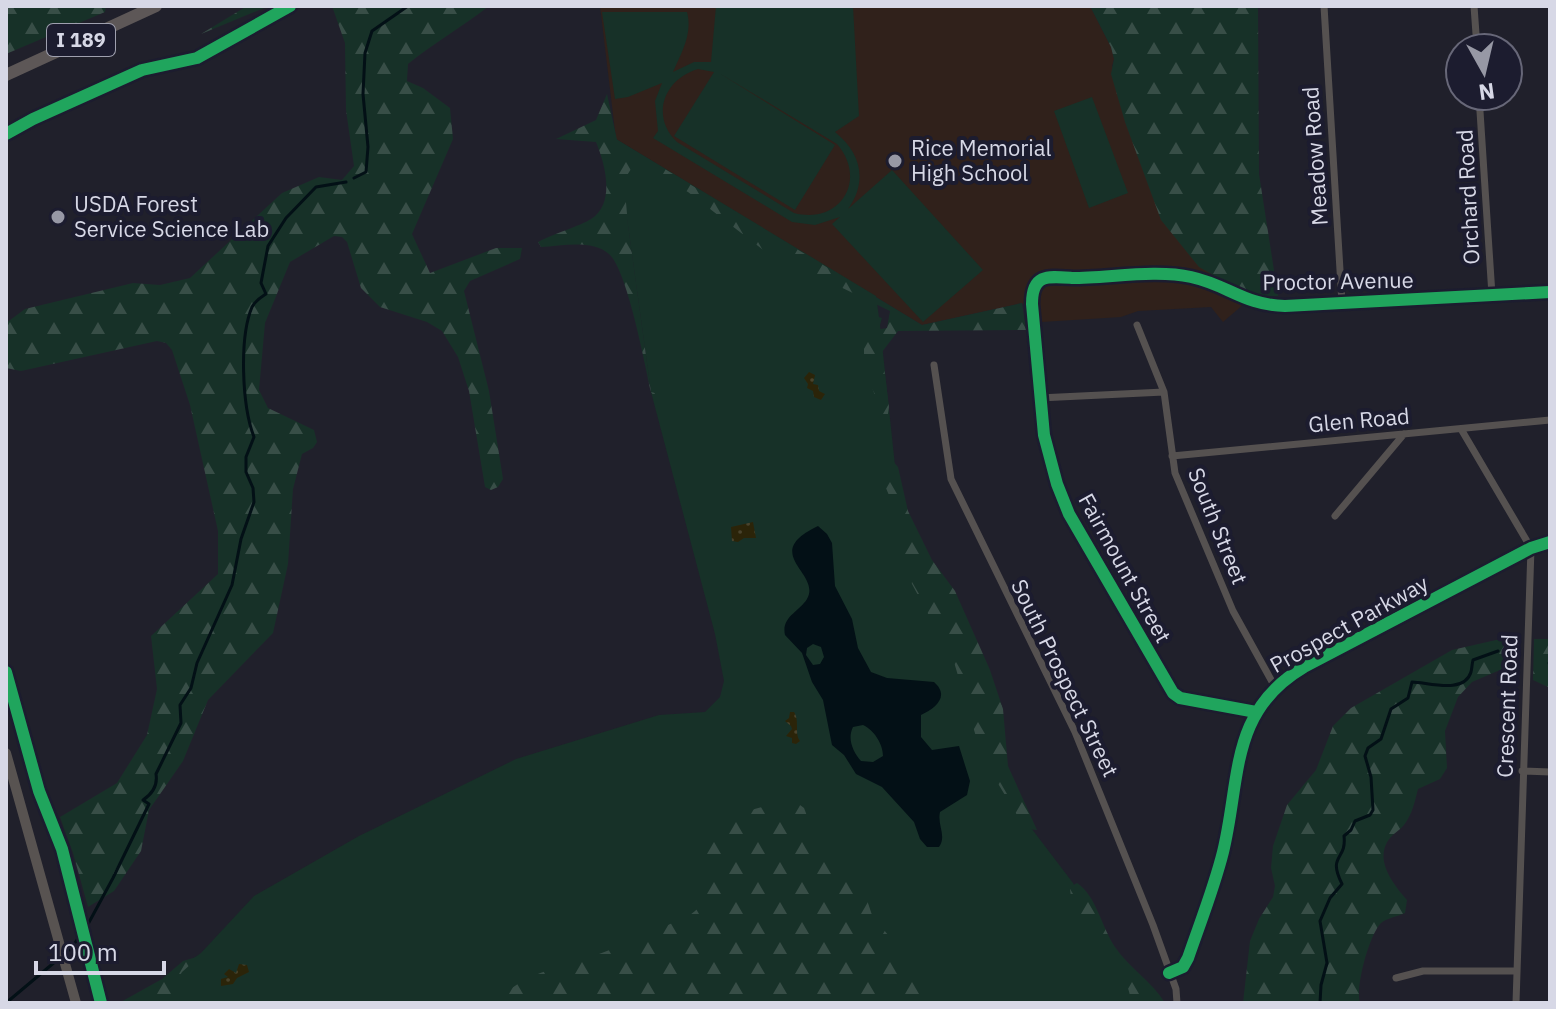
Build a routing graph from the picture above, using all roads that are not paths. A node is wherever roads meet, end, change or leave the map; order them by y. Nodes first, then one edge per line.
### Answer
1 (156, 6) edge
2 (1324, 6) edge
3 (1474, 6) edge
4 (1476, 32) edge
5 (6, 75) edge
6 (1480, 112) edge
7 (1038, 281) joint
8 (1550, 292) edge
9 (1492, 295) junction
10 (1342, 303) junction
11 (1137, 325) dead end
12 (934, 365) dead end
13 (1164, 392) junction
14 (1039, 398) junction
15 (1550, 420) edge
16 (1461, 429) junction
17 (1404, 434) junction
18 (1172, 456) junction
19 (1335, 516) dead end
20 (1550, 542) edge
21 (1531, 548) junction
22 (1275, 687) junction
23 (1256, 712) junction
24 (6, 753) edge
25 (1522, 771) junction
26 (1550, 772) edge
27 (1517, 971) junction
28 (1169, 973) junction
29 (1396, 978) dead end
30 (76, 1003) edge
31 (1177, 1003) edge
32 (1516, 1003) edge

1 - 5 highway, I 189
2 - 10 street, Meadow Road
3 - 4 street
6 - 9 street, Orchard Road
7 - 10 street, Proctor Avenue
7 - 14 street, Fairmount Street
8 - 9 street, Proctor Avenue
9 - 10 street, Proctor Avenue
11 - 13 street, South Street
12 - 28 street, South Prospect Street
13 - 14 street
13 - 18 street, South Street
14 - 23 street, Fairmount Street
15 - 16 street, Glen Road
16 - 17 street, Glen Road
16 - 21 street
17 - 18 street, Glen Road
17 - 19 street
18 - 22 street, South Street
20 - 21 street, Prospect Parkway
21 - 22 street, Prospect Parkway
21 - 25 street, Crescent Road
22 - 23 street, Prospect Parkway
23 - 28 street, Prospect Parkway
24 - 30 main road
25 - 26 street
25 - 27 street, Crescent Road
27 - 29 street
27 - 32 street, Crescent Road
28 - 31 street, South Prospect Street

